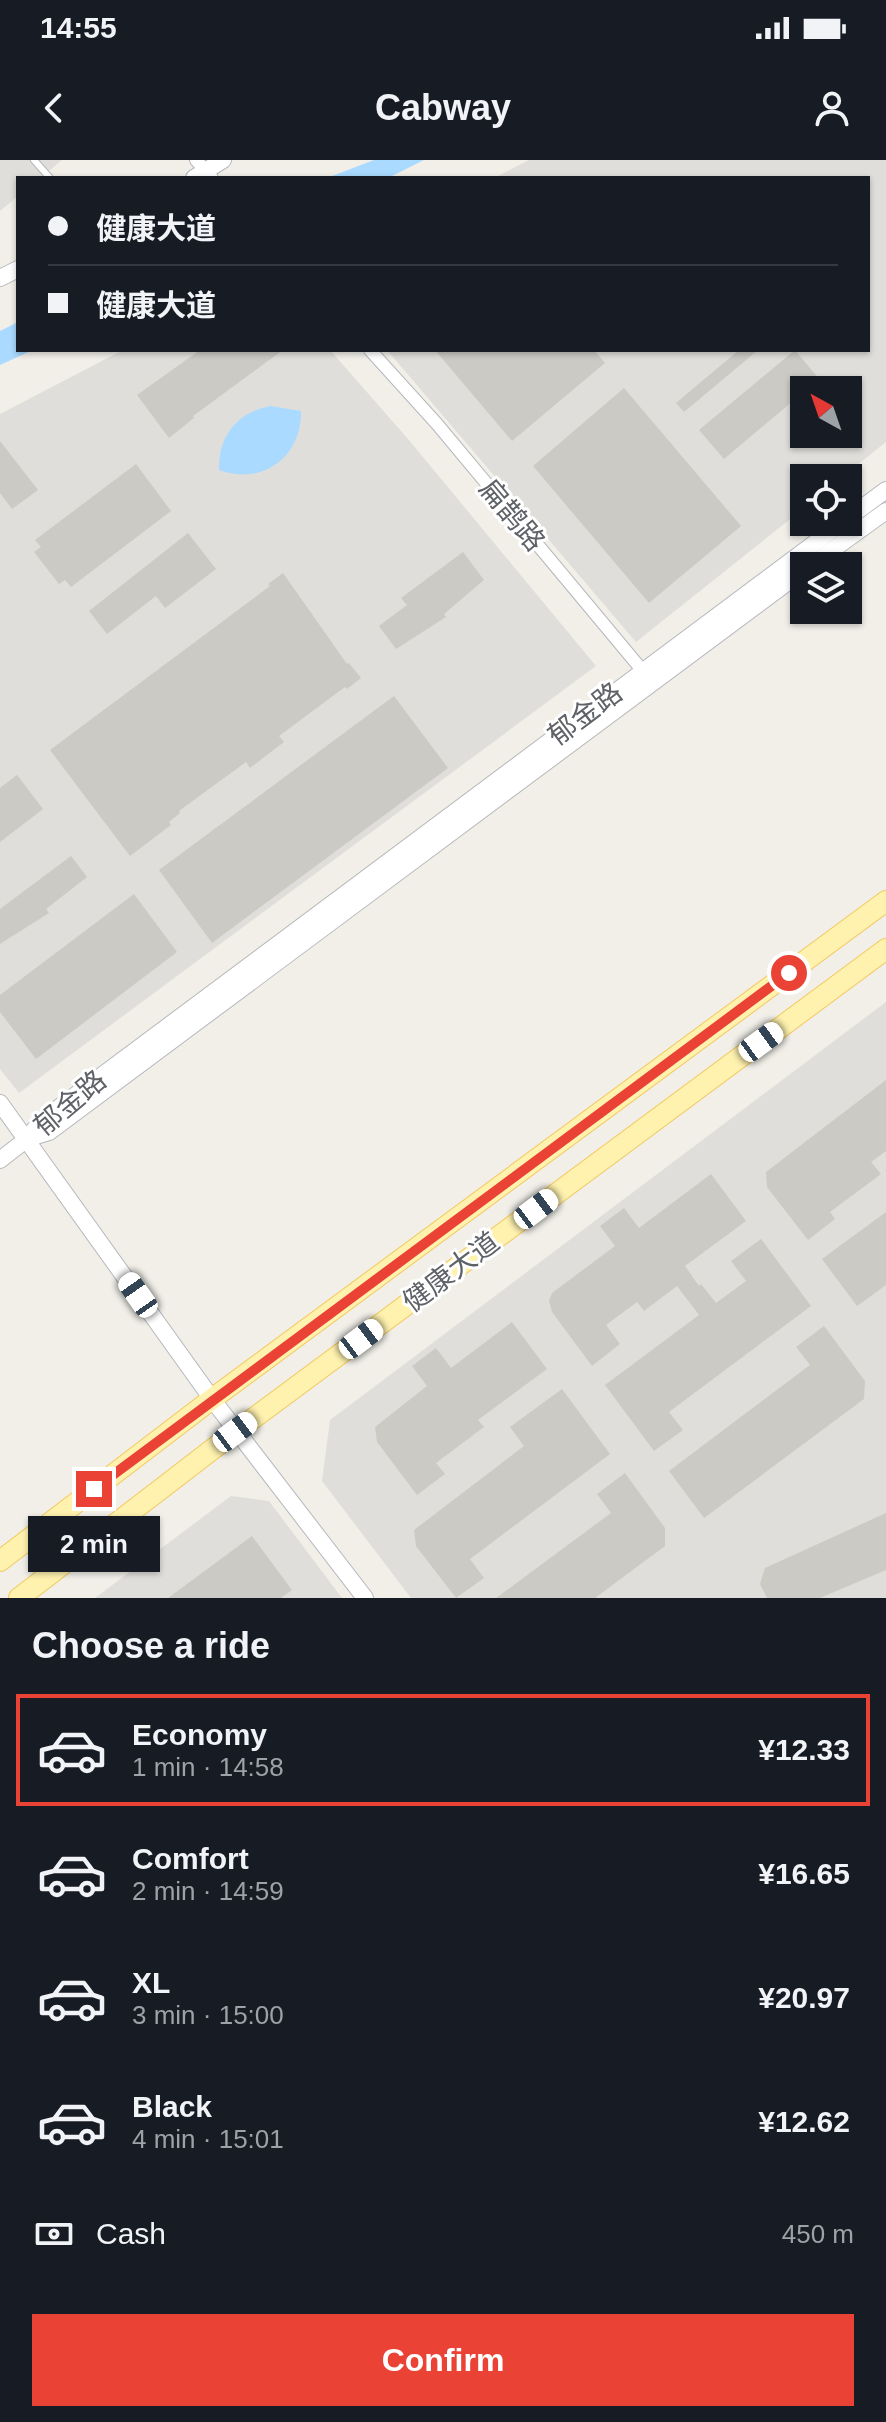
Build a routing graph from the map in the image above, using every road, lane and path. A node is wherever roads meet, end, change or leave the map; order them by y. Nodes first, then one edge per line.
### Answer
1 (34, 160) edge
2 (223, 160) edge
3 (202, 172) edge
4 (48, 176) edge
5 (372, 352) edge
6 (886, 490) edge
7 (862, 508) edge
8 (886, 511) edge
9 (825, 536) edge
10 (829, 552) edge
11 (790, 580) edge
12 (647, 677) junction
13 (886, 901) edge
14 (886, 949) edge
15 (0, 1103) edge
16 (27, 1139) junction
17 (0, 1160) edge
18 (212, 1399) junction
19 (235, 1432) junction
20 (0, 1561) edge
21 (19, 1598) edge
22 (365, 1598) edge

1 - 4 lane
2 - 3 street
5 - 12 street, 扁鹊路
6 - 7 street
8 - 10 street
9 - 12 street, 郁金路
11 - 12 street, 郁金路
12 - 16 street, 郁金路
13 - 18 main road, 健康大道
14 - 19 main road, 健康大道
15 - 16 street
16 - 17 street, 郁金路
16 - 18 street
18 - 19 street
18 - 20 main road, 健康大道
19 - 21 main road, 健康大道
19 - 22 street

